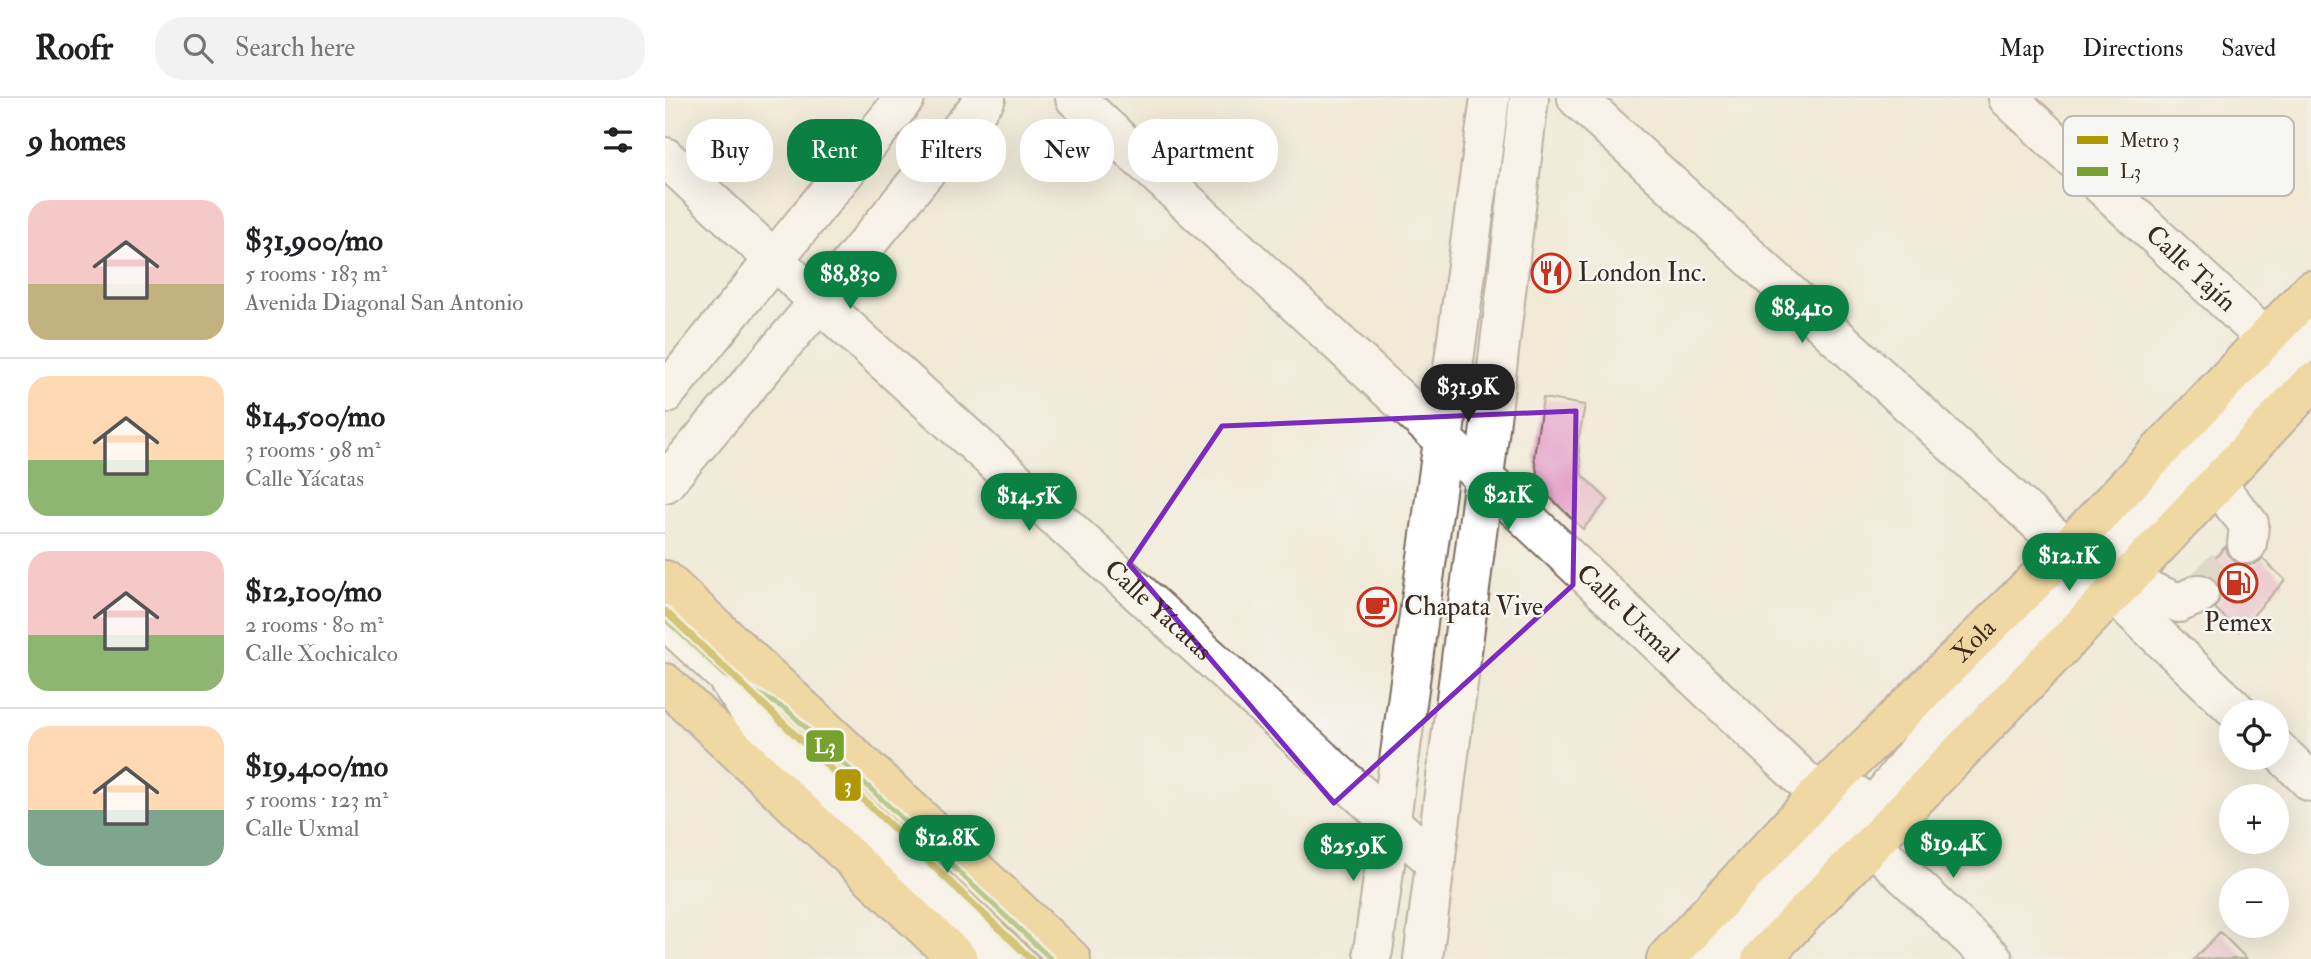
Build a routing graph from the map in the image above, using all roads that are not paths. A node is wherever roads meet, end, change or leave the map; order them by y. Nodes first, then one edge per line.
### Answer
1 (905, 98) edge
2 (986, 98) edge
3 (1075, 98) edge
4 (1490, 98) edge
5 (1529, 98) edge
6 (1577, 98) edge
7 (2008, 98) edge
8 (2063, 148) edge
9 (665, 158) edge
10 (2117, 196) edge
11 (774, 260) junction
12 (2311, 290) edge
13 (819, 302) junction
14 (2297, 359) edge
15 (665, 394) edge
16 (1443, 442) junction
17 (1485, 478) junction
18 (665, 483) edge
19 (2217, 485) junction
20 (2251, 541) dead end
21 (2099, 574) junction
22 (665, 580) edge
23 (665, 619) edge
24 (2170, 647) junction
25 (725, 675) junction
26 (665, 683) edge
27 (2225, 700) edge
28 (2289, 761) edge
29 (2311, 782) edge
30 (1846, 819) junction
31 (1392, 824) junction
32 (1436, 863) junction
33 (1373, 951) dead end
34 (958, 959) edge
35 (1002, 959) edge
36 (1051, 959) edge
37 (1071, 959) edge
38 (1423, 959) edge
39 (1666, 959) edge
40 (1698, 959) edge
41 (1734, 959) edge
42 (1762, 959) edge
43 (1993, 959) edge

1 - 11 street
2 - 13 street
3 - 16 street, Calle Uxmal
4 - 16 street
5 - 17 street
6 - 21 street
7 - 8 street, Calle Tajín
9 - 11 street, Calle Yácatas
10 - 14 street, Calle Tajín
11 - 13 street, Calle Yácatas
11 - 15 street
12 - 14 main road, Xola
13 - 18 street
13 - 31 street, Calle Yácatas
14 - 19 main road, Xola
14 - 21 main road, Xola
16 - 17 street, Calle Uxmal
16 - 31 street
17 - 30 street, Calle Uxmal
17 - 32 street
19 - 20 street
19 - 21 main road, Xola
21 - 24 street
21 - 24 street
21 - 30 main road, Xola
21 - 30 main road, Xola
21 - 30 street
22 - 37 main road
23 - 25 street
24 - 27 street
25 - 35 street
25 - 36 street
26 - 34 main road
28 - 29 street
30 - 39 main road, Xola
30 - 40 street
30 - 41 street
30 - 42 main road, Xola
30 - 43 street, Calle Uxmal
31 - 32 street, Calle Yácatas
31 - 33 street
32 - 38 street

